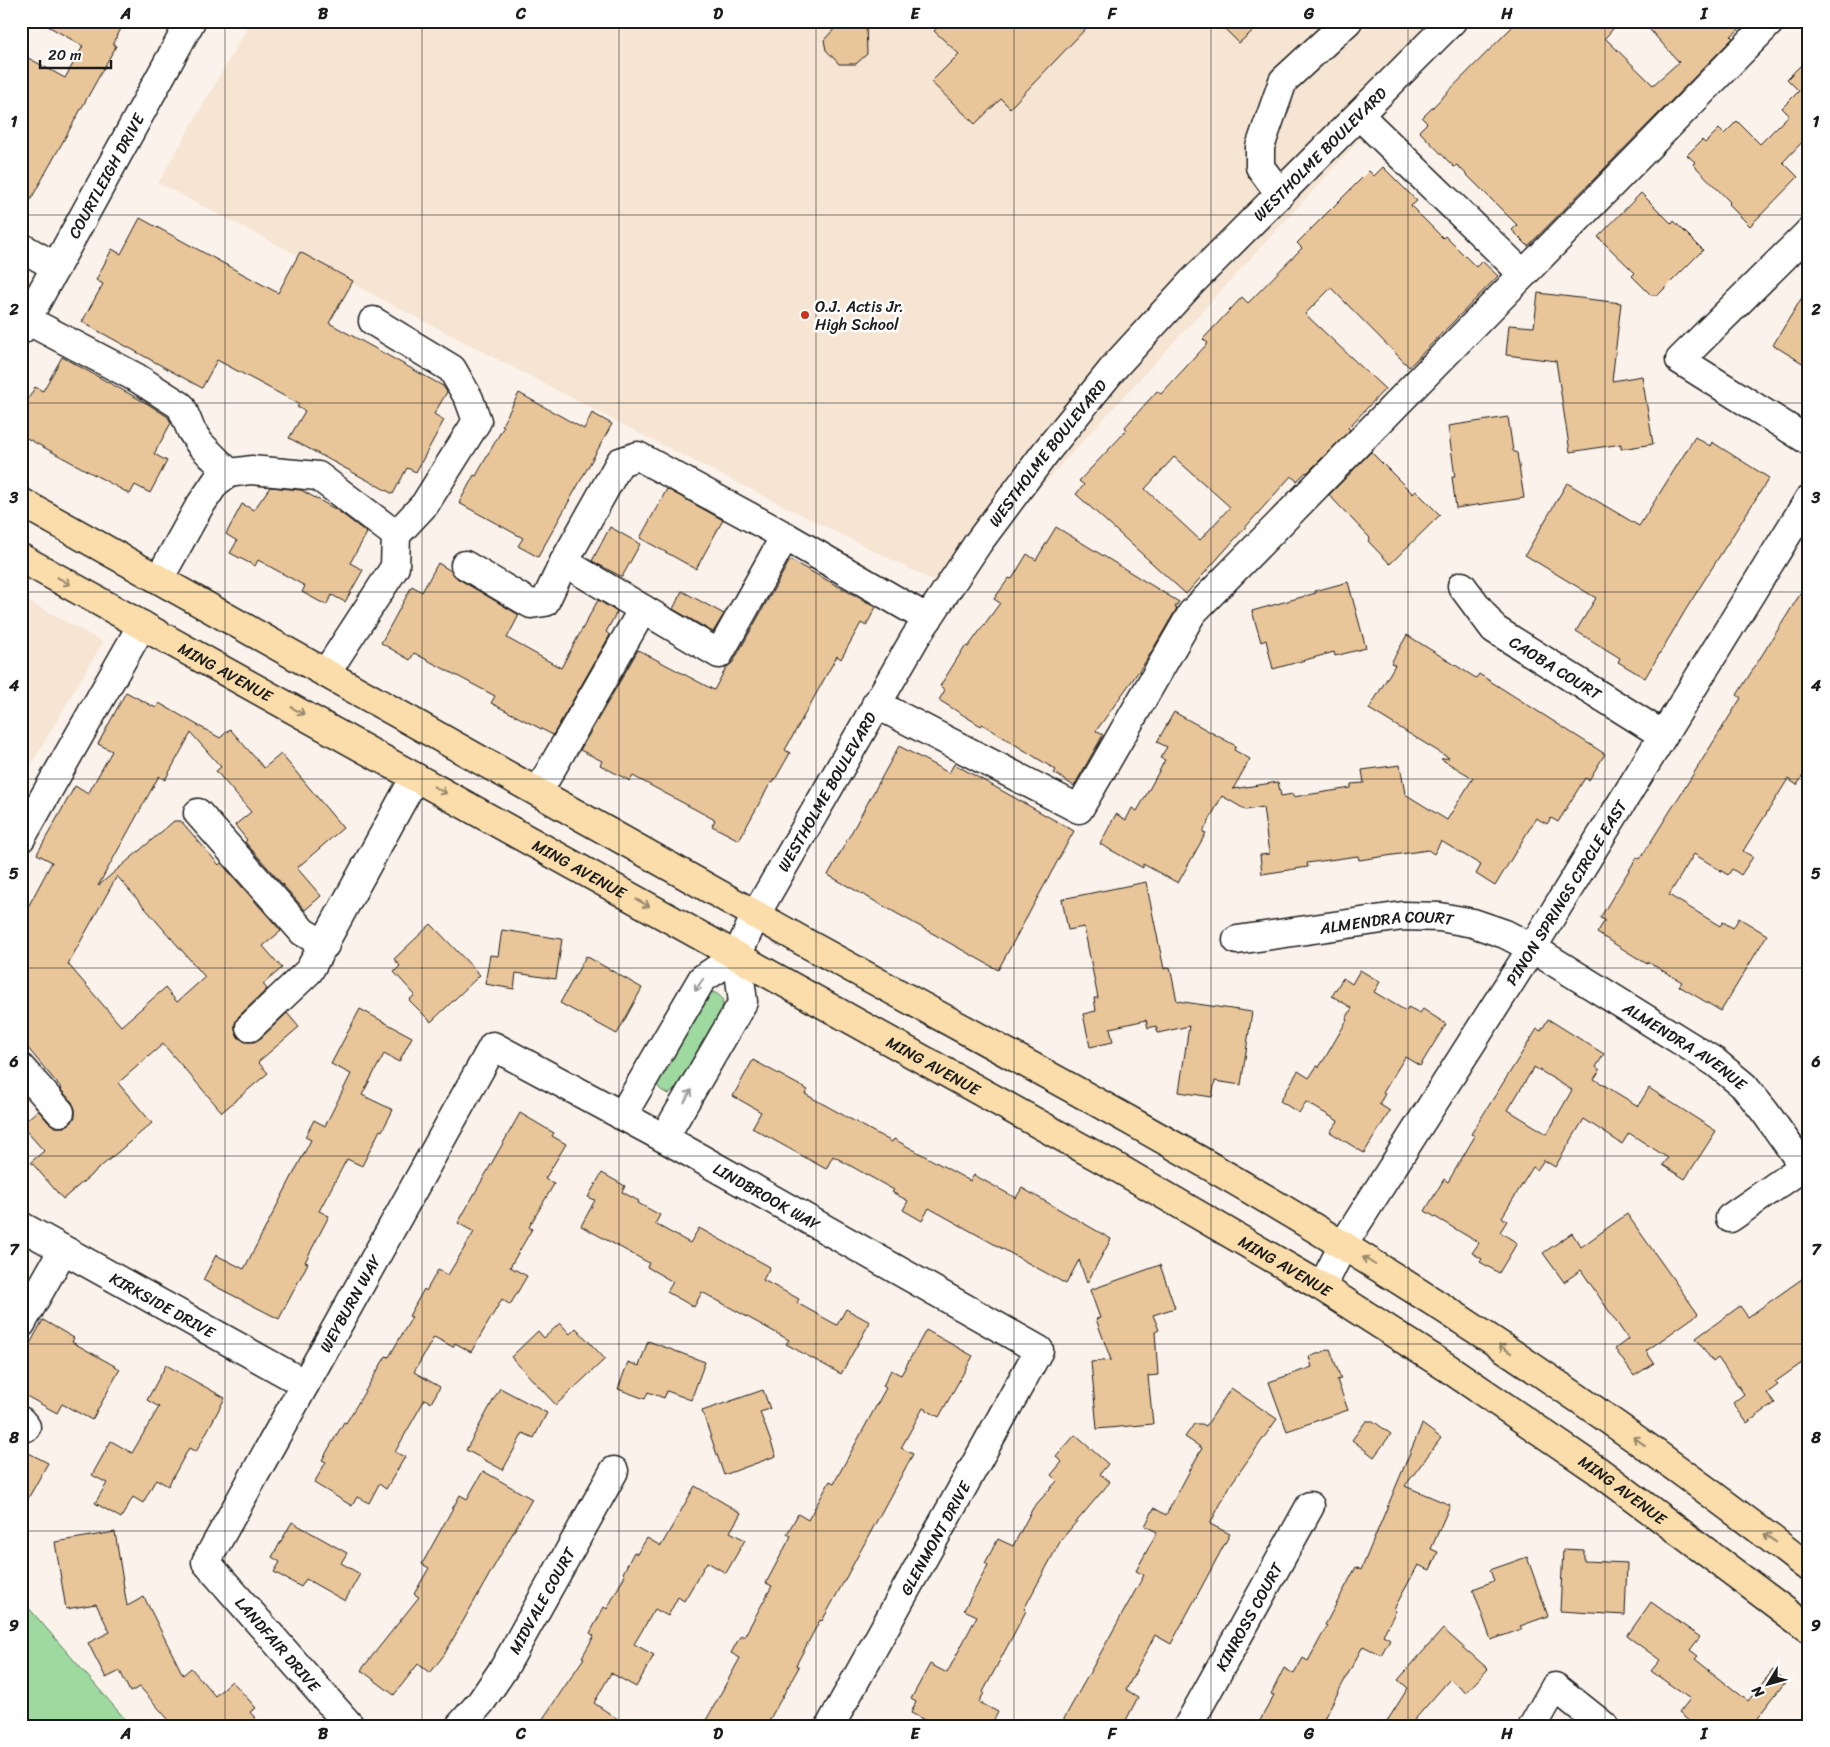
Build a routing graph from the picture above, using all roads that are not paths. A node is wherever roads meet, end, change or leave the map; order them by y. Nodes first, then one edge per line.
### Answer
1 (191, 21) edge
2 (1348, 21) edge
3 (1771, 21) edge
4 (1450, 22) edge
5 (1359, 115) junction
6 (1280, 194) junction
7 (1809, 232) edge
8 (21, 247) edge
9 (56, 267) junction
10 (1523, 274) junction
11 (373, 321) dead end
12 (24, 325) edge
13 (1809, 441) edge
14 (229, 473) junction
15 (1809, 499) edge
16 (21, 502) edge
17 (396, 535) junction
18 (785, 536) junction
19 (21, 558) edge
20 (564, 562) junction
21 (465, 564) dead end
22 (159, 579) junction
23 (1462, 586) dead end
24 (643, 609) junction
25 (928, 619) junction
26 (142, 625) junction
27 (326, 673) junction
28 (876, 704) junction
29 (1663, 735) junction
30 (415, 777) junction
31 (538, 792) junction
32 (198, 813) dead end
33 (21, 838) edge
34 (756, 914) junction
35 (1237, 940) dead end
36 (325, 945) junction
37 (1532, 948) junction
38 (737, 956) junction
39 (250, 1026) dead end
40 (494, 1046) joint
41 (21, 1068) edge
42 (60, 1112) dead end
43 (622, 1116) junction
44 (664, 1138) junction
45 (1806, 1171) edge
46 (1730, 1218) dead end
47 (21, 1226) edge
48 (1343, 1245) junction
49 (63, 1250) junction
50 (1322, 1287) junction
51 (21, 1324) edge
52 (1040, 1350) joint
53 (305, 1384) junction
54 (614, 1471) dead end
55 (1310, 1506) dead end
56 (206, 1562) joint
57 (1809, 1568) edge
58 (1809, 1629) edge
59 (835, 1724) edge
60 (350, 1726) edge
61 (460, 1726) edge
62 (1188, 1726) edge
63 (1533, 1726) edge
64 (1604, 1726) edge

1 - 9 street, COURTLEIGH DRIVE
2 - 6 street
3 - 10 street
4 - 5 street, WESTHOLME BOULEVARD
5 - 6 street, WESTHOLME BOULEVARD
5 - 10 street
6 - 25 street, WESTHOLME BOULEVARD
7 - 13 street
8 - 9 street
9 - 12 street, COURTLEIGH DRIVE
10 - 28 street
11 - 17 street
12 - 14 street
14 - 17 street
14 - 22 street
15 - 29 street, PINON SPRINGS CIRCLE EAST
16 - 22 main road
17 - 27 street
18 - 20 street
18 - 24 street
18 - 25 street
19 -> 26 main road, MING AVENUE
20 - 21 street
20 - 24 street
22 - 27 main road
23 - 29 street, CAOBA COURT
24 - 31 street
25 - 28 street, WESTHOLME BOULEVARD
26 -> 30 main road, MING AVENUE
26 - 33 street
27 - 31 main road
28 - 34 street, WESTHOLME BOULEVARD
29 - 37 street, PINON SPRINGS CIRCLE EAST
30 - 36 street
30 -> 38 main road, MING AVENUE
31 - 34 main road
32 - 36 street
34 - 38 street, WESTHOLME BOULEVARD
34 - 48 main road
35 - 37 street, ALMENDRA COURT
36 - 39 street
37 - 45 street, ALMENDRA AVENUE
37 - 48 street, PINON SPRINGS CIRCLE EAST
38 -> 43 street
44 -> 38 street
38 - 50 main road, MING AVENUE
40 - 43 street, LINDBROOK WAY
40 - 53 street, WEYBURN WAY
41 - 42 street
43 - 44 street, LINDBROOK WAY
44 - 52 street, LINDBROOK WAY
45 - 46 street
47 - 49 street, KIRKSIDE DRIVE
48 - 50 street, PINON SPRINGS CIRCLE EAST
57 -> 48 main road
49 - 51 street
49 - 53 street, KIRKSIDE DRIVE
50 - 58 main road, MING AVENUE
52 - 59 street, GLENMONT DRIVE
53 - 56 street, WEYBURN WAY
54 - 61 street, MIDVALE COURT
55 - 62 street, KINROSS COURT
56 - 60 street, LANDFAIR DRIVE
63 - 64 street

